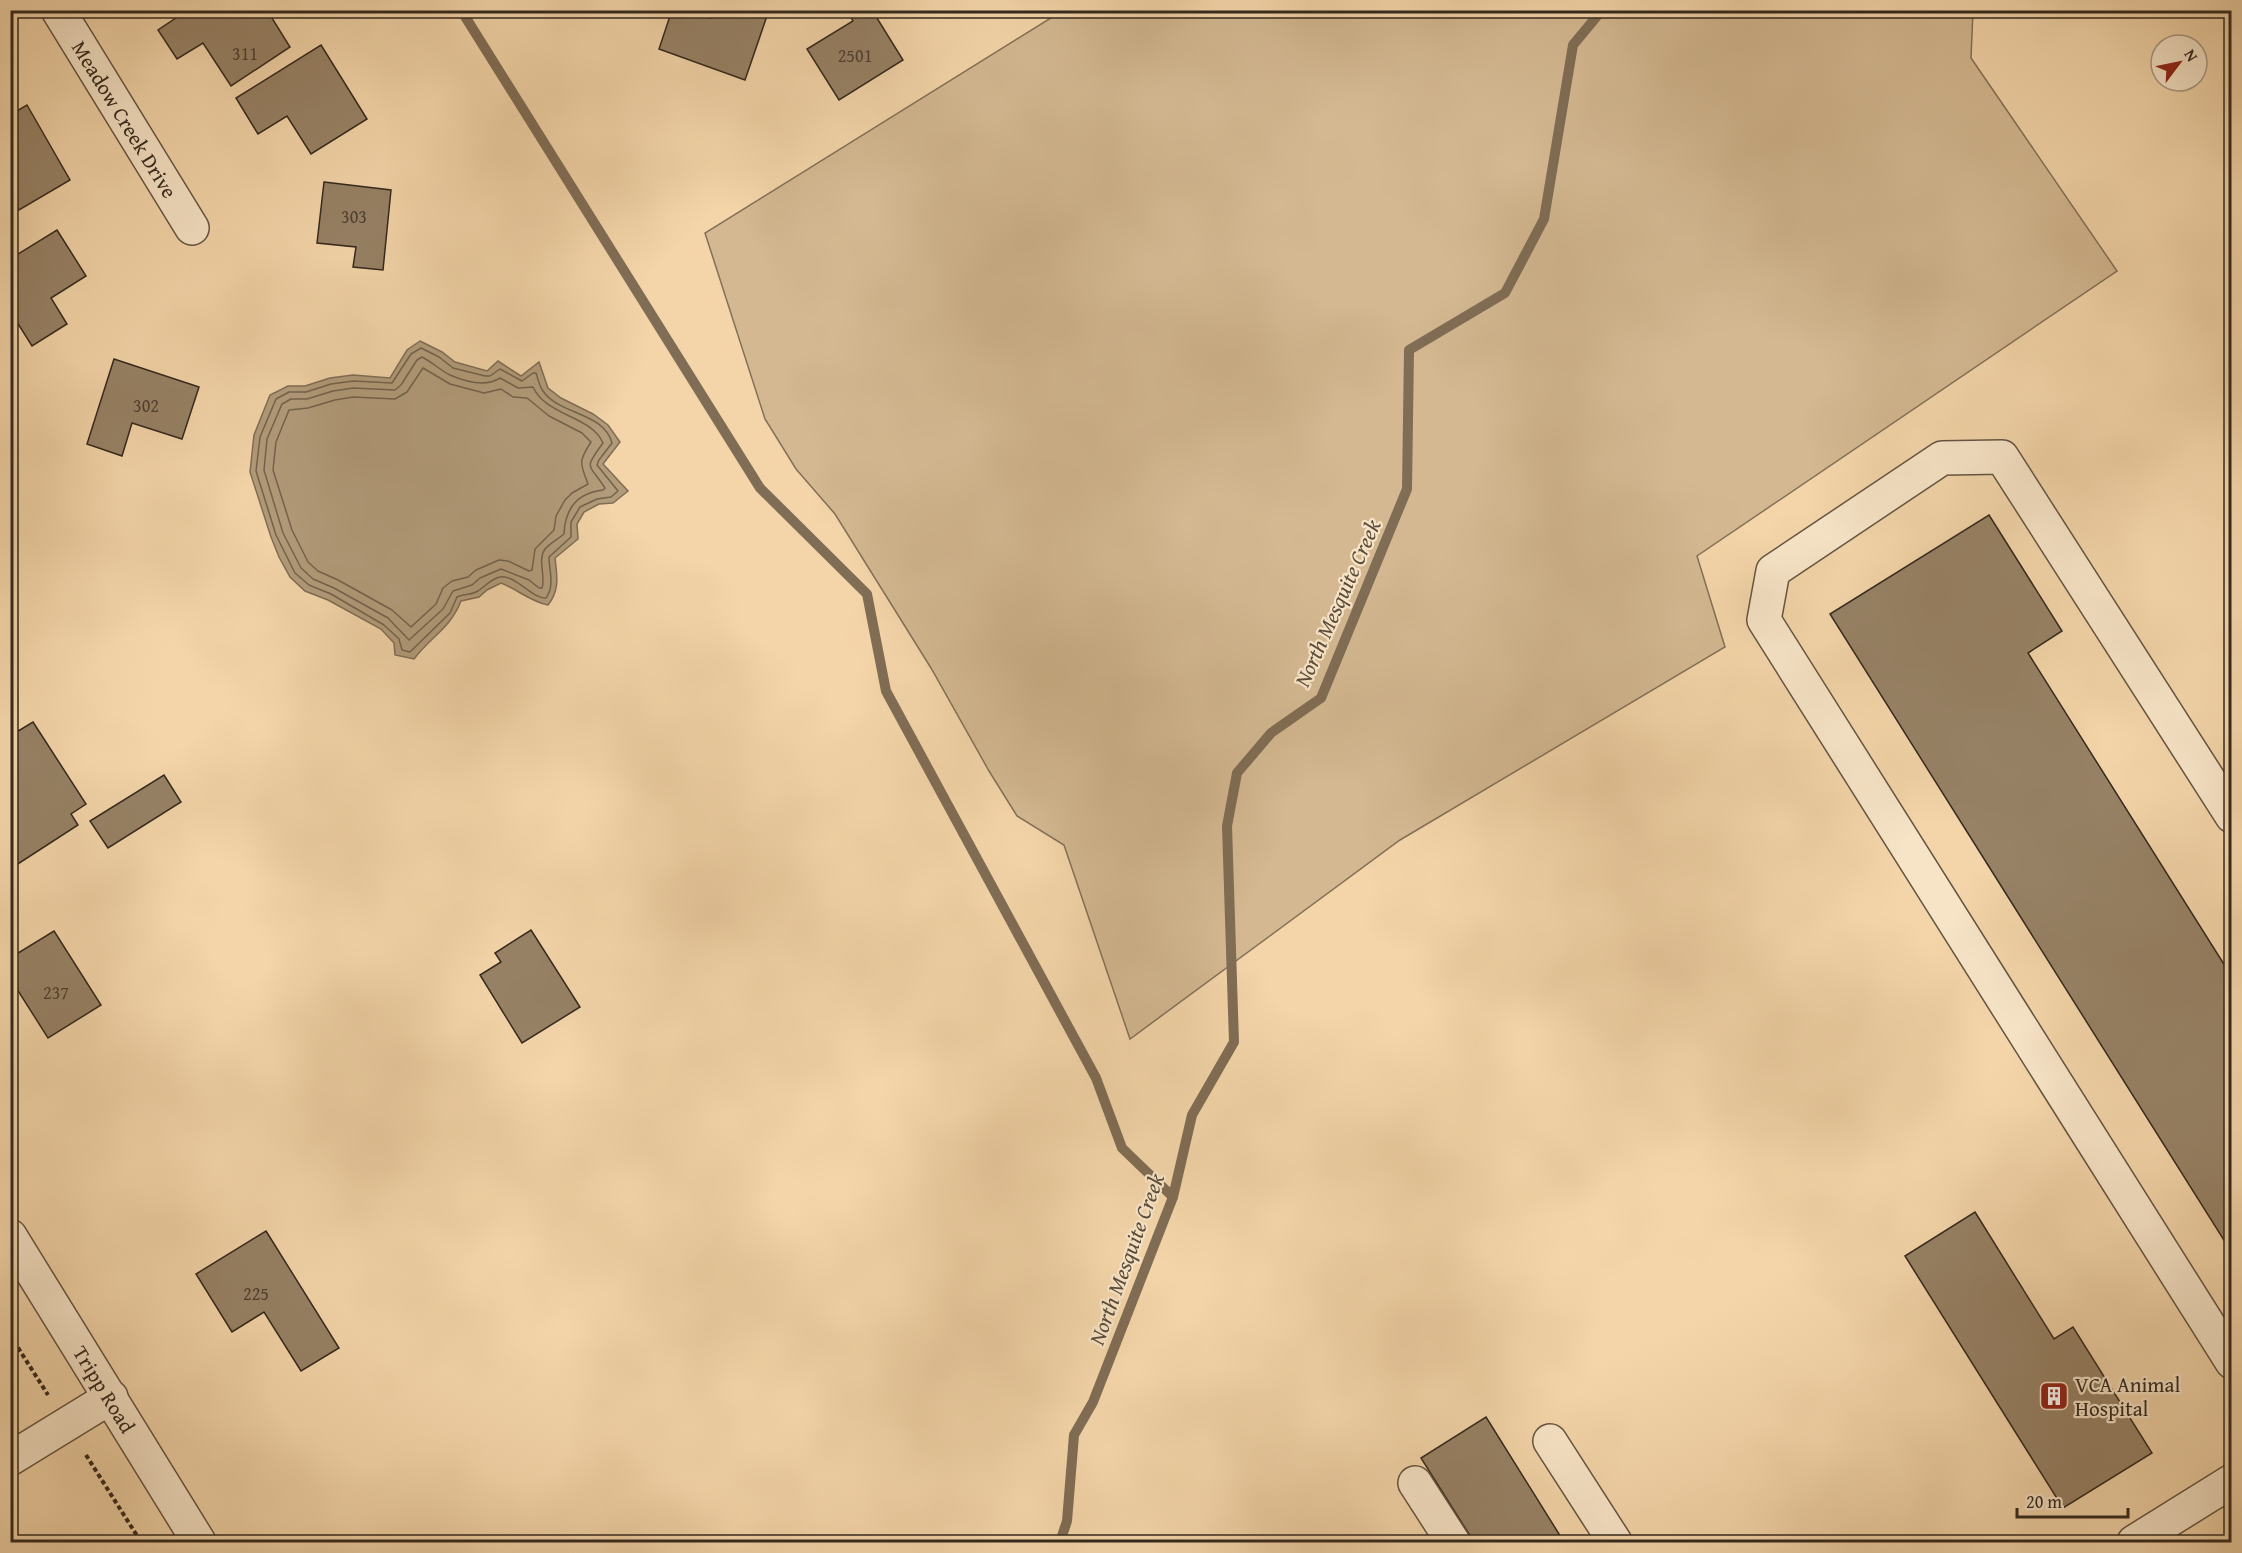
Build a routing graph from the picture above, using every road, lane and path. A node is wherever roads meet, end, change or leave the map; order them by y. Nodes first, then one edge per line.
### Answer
1 (58, 10) edge
2 (192, 228) dead end
3 (2232, 816) edge
4 (10, 1236) edge
5 (2232, 1362) edge
6 (111, 1397) junction
7 (1550, 1441) dead end
8 (10, 1459) edge
9 (2232, 1481) edge
10 (1415, 1483) dead end
11 (200, 1542) edge
12 (1453, 1542) edge
13 (1615, 1542) edge
14 (2134, 1542) edge

1 - 2 street, Meadow Creek Drive
3 - 5 street
4 - 6 street, Tripp Road
6 - 8 street
6 - 11 street, Tripp Road
7 - 13 street
9 - 14 street
10 - 12 street

